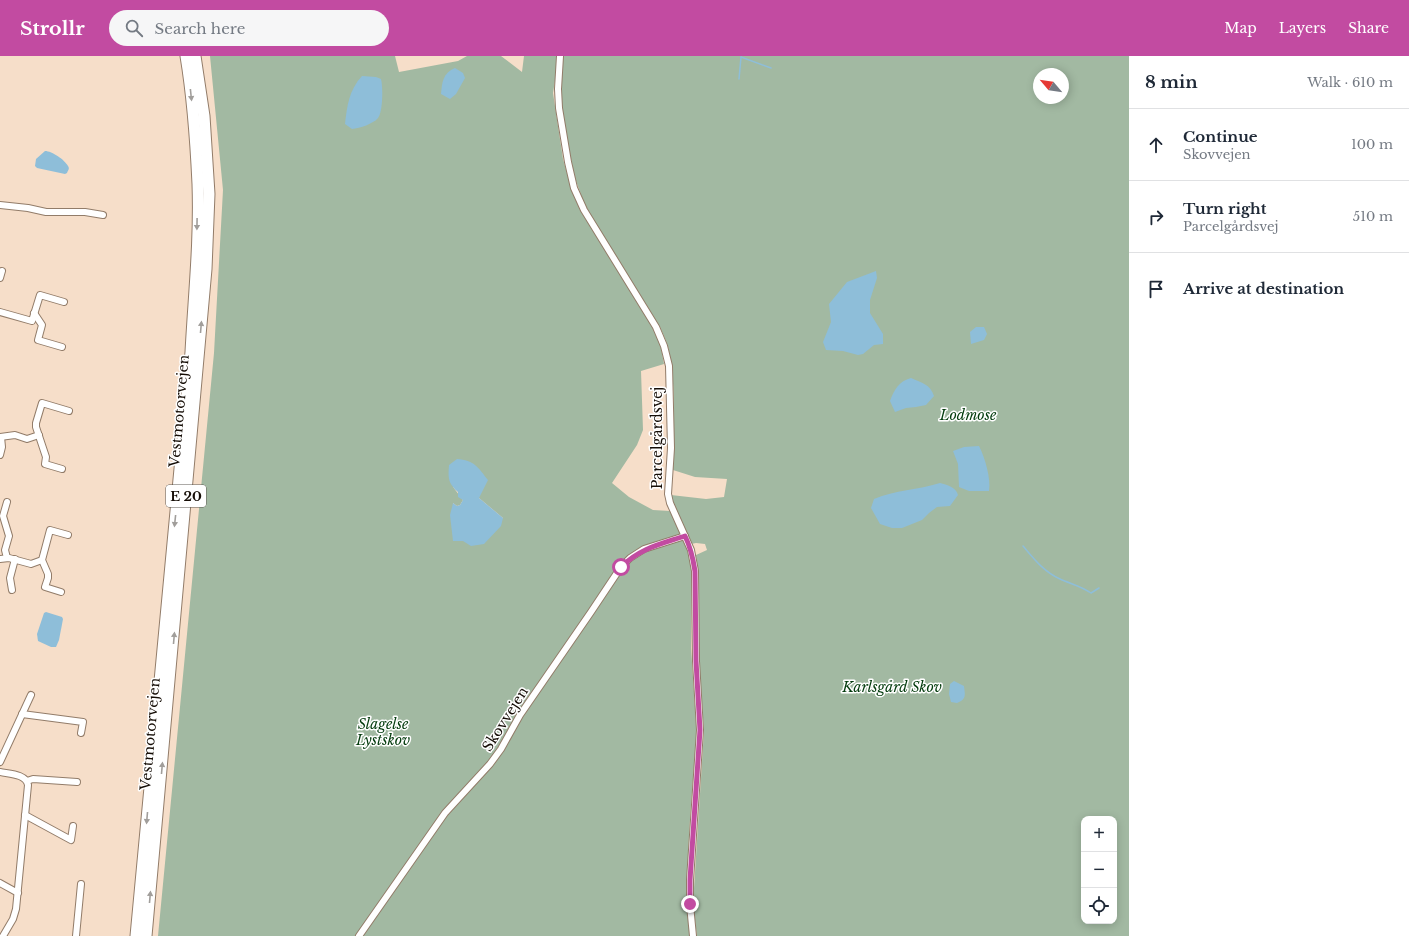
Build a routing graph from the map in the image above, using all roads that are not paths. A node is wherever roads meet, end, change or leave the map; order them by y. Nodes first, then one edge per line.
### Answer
1 (186, 56) edge
2 (195, 56) edge
3 (560, 56) edge
4 (0, 205) edge
5 (103, 215) dead end
6 (2, 271) dead end
7 (0, 278) edge
8 (64, 302) dead end
9 (0, 312) edge
10 (34, 313) junction
11 (62, 347) dead end
12 (70, 411) dead end
13 (39, 435) junction
14 (0, 437) edge
15 (0, 455) edge
16 (62, 469) dead end
17 (7, 502) dead end
18 (68, 535) dead end
19 (685, 536) junction
20 (3, 558) edge
21 (15, 559) junction
22 (42, 560) junction
23 (12, 590) dead end
24 (61, 592) dead end
25 (31, 695) dead end
26 (22, 714) junction
27 (81, 733) dead end
28 (0, 762) edge
29 (0, 772) edge
30 (27, 781) junction
31 (77, 782) dead end
32 (25, 816) junction
33 (73, 826) dead end
34 (0, 883) edge
35 (81, 884) dead end
36 (18, 893) junction
37 (3, 936) edge
38 (76, 936) edge
39 (136, 936) edge
40 (146, 936) edge
41 (359, 936) edge
42 (693, 936) edge

1 -> 39 highway, Vestmotorvejen / E 20
40 -> 2 highway, Vestmotorvejen / E 20
3 - 19 street, Parcelgårdsvej
4 - 5 street
6 - 7 street
8 - 10 street
9 - 10 street
10 - 11 street
12 - 13 street
13 - 14 street
13 - 16 street
14 - 15 street
17 - 20 street
18 - 22 street
19 - 41 street, Skovvejen
19 - 42 street, Parcelgårdsvej
20 - 21 street
21 - 22 street
21 - 23 street
22 - 24 street
25 - 26 street
26 - 27 street
26 - 28 street
29 - 30 street
30 - 31 street
30 - 32 street
32 - 33 street
32 - 36 street
34 - 36 street
35 - 38 street
36 - 37 street

